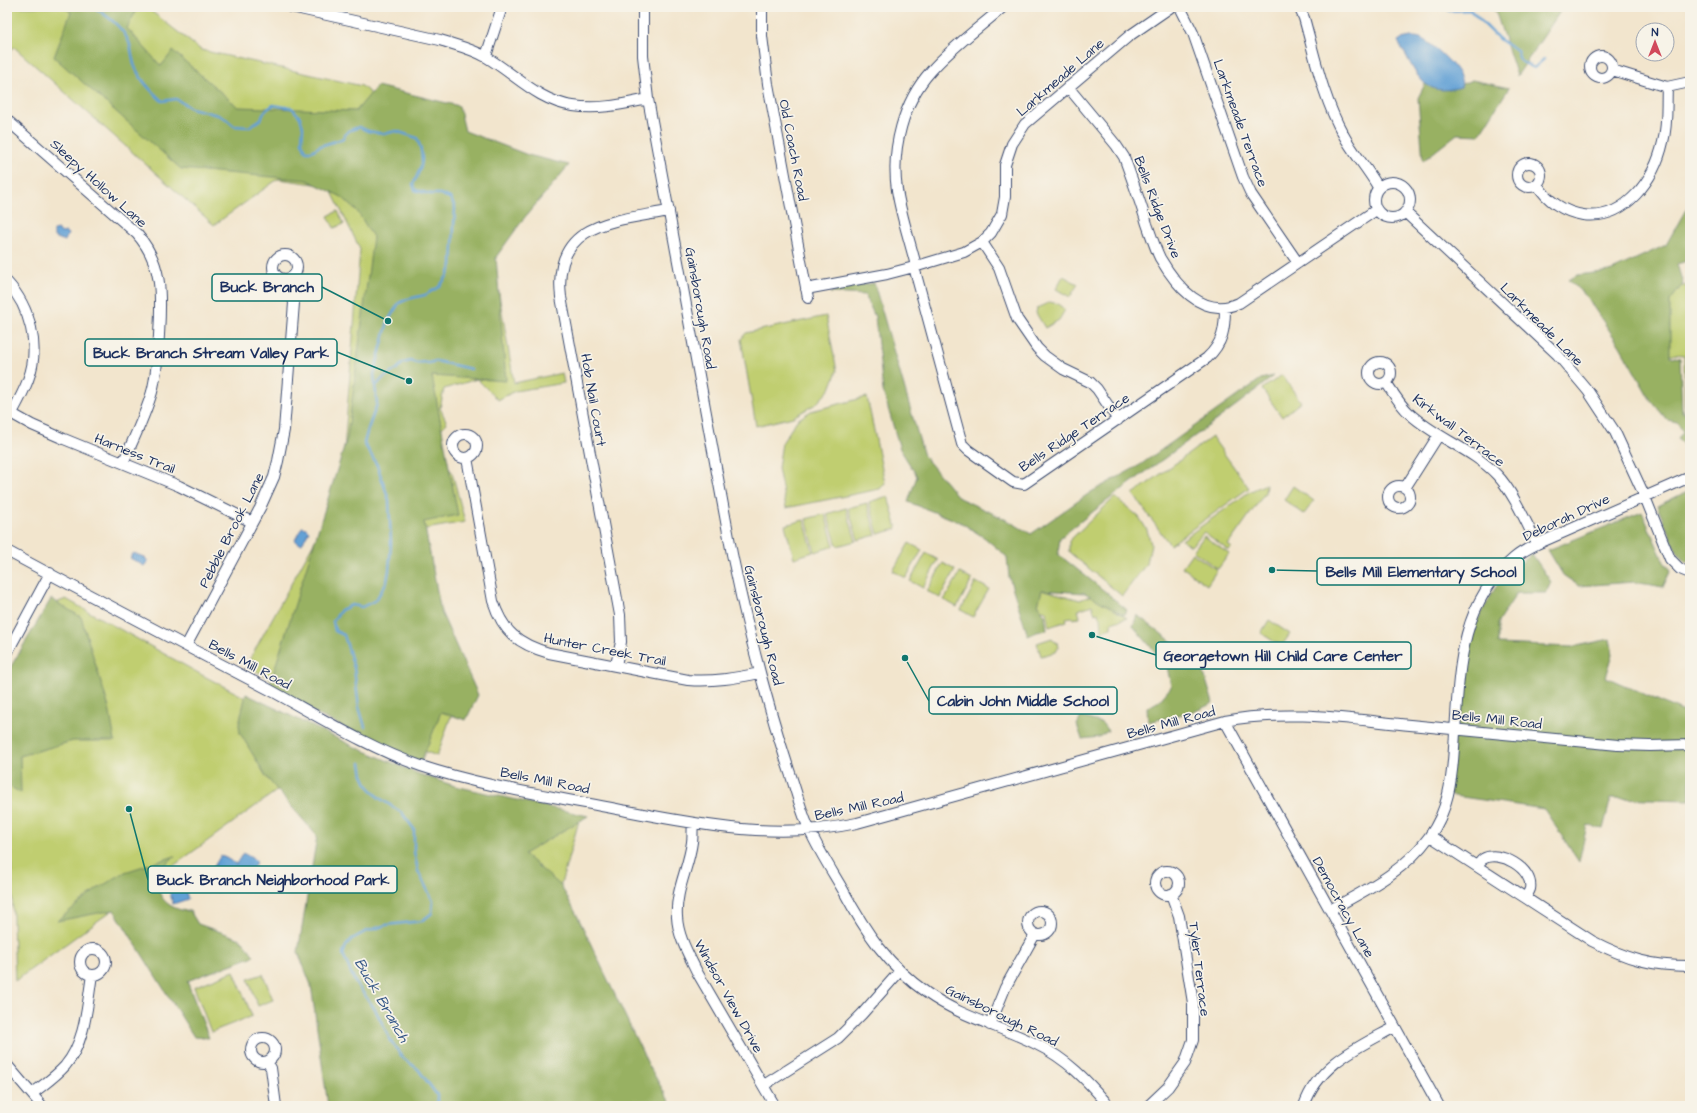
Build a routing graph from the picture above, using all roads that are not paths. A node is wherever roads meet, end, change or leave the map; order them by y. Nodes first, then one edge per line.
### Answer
1 (291, 7) edge
2 (502, 7) edge
3 (643, 7) edge
4 (762, 7) edge
5 (1003, 7) edge
6 (1171, 7) edge
7 (1180, 7) edge
8 (1300, 7) edge
9 (486, 56) junction
10 (1612, 70) dead end
11 (1690, 82) edge
12 (1667, 87) junction
13 (1068, 88) junction
14 (648, 99) junction
15 (7, 120) edge
16 (1537, 184) dead end
17 (1378, 187) junction
18 (1376, 210) junction
19 (669, 211) junction
20 (1405, 212) junction
21 (982, 242) junction
22 (1298, 263) junction
23 (915, 267) junction
24 (288, 279) dead end
25 (7, 282) edge
26 (807, 294) joint
27 (1225, 308) junction
28 (1386, 382) dead end
29 (10, 412) edge
30 (1118, 420) junction
31 (1438, 436) junction
32 (467, 458) dead end
33 (123, 463) junction
34 (1690, 477) edge
35 (1405, 488) dead end
36 (1645, 497) junction
37 (252, 522) junction
38 (1537, 544) junction
39 (7, 551) edge
40 (50, 573) junction
41 (1690, 573) edge
42 (186, 646) junction
43 (7, 653) edge
44 (616, 665) junction
45 (760, 672) junction
46 (1225, 722) junction
47 (1455, 729) junction
48 (1690, 745) edge
49 (693, 823) junction
50 (809, 830) junction
51 (1430, 836) junction
52 (1477, 866) junction
53 (1171, 894) dead end
54 (1526, 898) junction
55 (1330, 910) junction
56 (1035, 934) dead end
57 (1690, 966) edge
58 (900, 971) junction
59 (92, 975) dead end
60 (990, 1025) junction
61 (1395, 1027) junction
62 (267, 1062) dead end
63 (7, 1065) edge
64 (764, 1086) junction
65 (32, 1094) junction
66 (42, 1106) edge
67 (276, 1106) edge
68 (775, 1106) edge
69 (1109, 1106) edge
70 (1148, 1106) edge
71 (1304, 1106) edge
72 (1439, 1106) edge

1 - 9 street
2 - 9 street
3 - 14 street, Gainsborough Road
4 - 26 street, Old Coach Road
5 - 23 street, Bells Ridge Terrace
6 - 13 street, Larkmeade Lane
7 - 22 street, Larkmeade Terrace
8 - 17 street
9 - 14 street
10 - 12 street
11 - 12 street
12 - 16 street
13 - 21 street, Larkmeade Lane
13 - 27 street, Bells Ridge Drive
14 - 19 street, Gainsborough Road
15 - 33 street, Sleepy Hollow Lane
17 - 18 street
17 - 20 street
18 - 20 street
18 - 22 street
19 - 44 street, Hob Nail Court
19 - 45 street, Gainsborough Road
20 - 36 street, Larkmeade Lane
21 - 23 street, Larkmeade Lane
21 - 30 street
22 - 27 street
23 - 26 street, Larkmeade Lane
23 - 30 street, Bells Ridge Terrace
24 - 37 street, Pebble Brook Lane
25 - 29 street
27 - 30 street, Bells Ridge Terrace
28 - 31 street, Kirkwall Terrace
29 - 33 street, Harness Trail
31 - 35 street
31 - 38 street, Kirkwall Terrace
32 - 44 street, Hunter Creek Trail
33 - 37 street, Harness Trail
34 - 36 street, Deborah Drive
36 - 38 street, Deborah Drive
36 - 41 street, Larkmeade Lane
37 - 42 street, Pebble Brook Lane
38 - 47 street, Deborah Drive
39 - 40 street, Bells Mill Road
40 - 42 street, Bells Mill Road
40 - 43 street
42 - 49 street, Bells Mill Road
44 - 45 street, Hunter Creek Trail
45 - 50 street, Gainsborough Road
46 - 47 street, Bells Mill Road
46 - 50 street, Bells Mill Road
46 - 55 street, Democracy Lane
47 - 48 street, Bells Mill Road
47 - 51 street, Deborah Drive
49 - 50 street, Bells Mill Road
49 - 64 street, Windsor View Drive
50 - 58 street, Gainsborough Road
51 - 52 street
51 - 55 street, Deborah Drive
52 - 54 street
52 - 54 street
53 - 70 street, Tyler Terrace
54 - 57 street
55 - 61 street, Democracy Lane
56 - 60 street
58 - 60 street, Gainsborough Road
58 - 64 street
59 - 65 street
60 - 69 street, Gainsborough Road
61 - 71 street
61 - 72 street, Democracy Lane
62 - 67 street
63 - 65 street
64 - 68 street, Windsor View Drive
65 - 66 street

